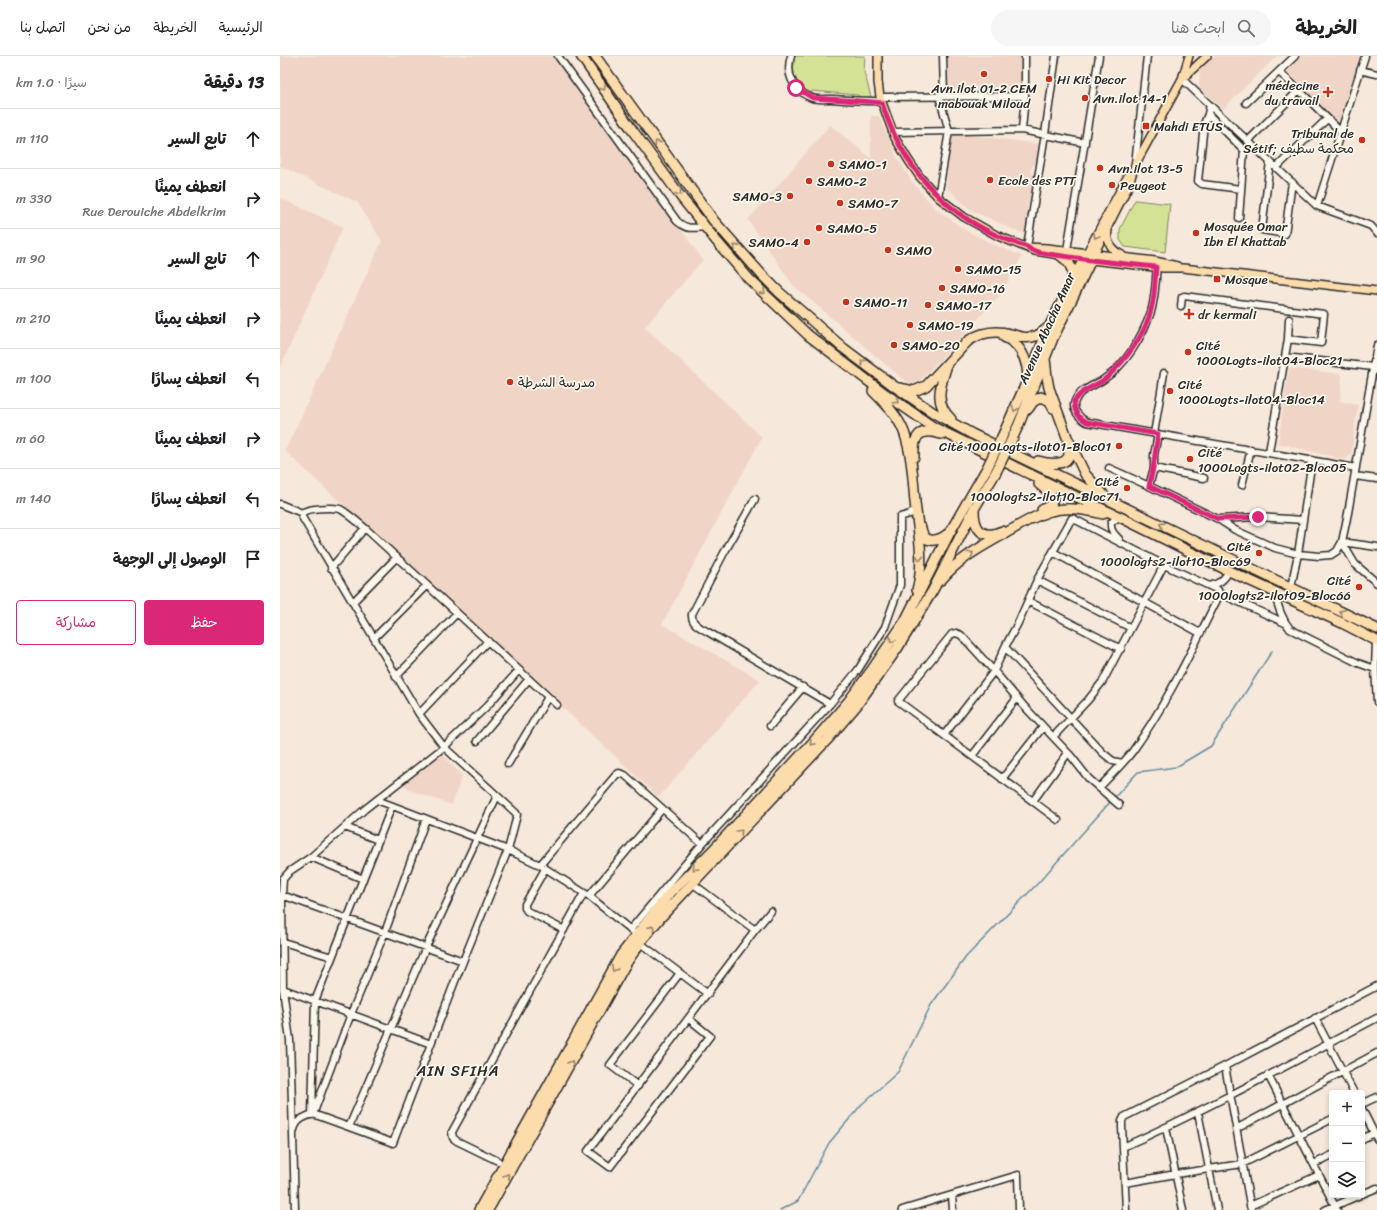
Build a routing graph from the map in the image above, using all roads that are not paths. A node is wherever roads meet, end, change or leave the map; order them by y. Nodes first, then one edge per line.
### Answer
1 (558, 56) edge
2 (580, 56) edge
3 (595, 56) edge
4 (791, 56) edge
5 (878, 56) edge
6 (943, 56) edge
7 (1025, 56) edge
8 (1056, 56) edge
9 (1099, 56) edge
10 (1147, 56) edge
11 (1189, 56) edge
12 (1207, 56) edge
13 (1295, 56) edge
14 (1365, 56) edge
15 (1360, 70) junction
16 (1279, 72) junction
17 (1377, 74) edge
18 (1182, 79) junction
19 (1299, 90) junction
20 (942, 96) junction
21 (1025, 96) junction
22 (881, 100) junction
23 (1246, 103) dead end
24 (1210, 105) junction
25 (1208, 114) junction
26 (1326, 119) junction
27 (1022, 130) junction
28 (949, 131) junction
29 (893, 132) junction
30 (1341, 132) junction
31 (1045, 134) junction
32 (1248, 141) junction
33 (1086, 143) junction
34 (1270, 161) junction
35 (1135, 165) junction
36 (1277, 167) junction
37 (1292, 182) junction
38 (1241, 189) junction
39 (938, 197) junction
40 (1317, 206) junction
41 (1239, 218) dead end
42 (1108, 226) junction
43 (705, 227) junction
44 (1377, 232) edge
45 (1027, 247) junction
46 (1064, 253) junction
47 (1089, 256) junction
48 (1128, 257) junction
49 (1156, 264) junction
50 (1072, 281) junction
51 (1377, 291) edge
52 (1181, 306) dead end
53 (1289, 319) dead end
54 (1049, 327) junction
55 (995, 333) junction
56 (1288, 339) junction
57 (1377, 345) edge
58 (1377, 349) edge
59 (1045, 356) junction
60 (1285, 357) junction
61 (947, 364) junction
62 (1375, 368) edge
63 (854, 371) junction
64 (1164, 373) dead end
65 (1028, 380) junction
66 (894, 386) junction
67 (1019, 424) junction
68 (957, 426) junction
69 (1156, 434) junction
70 (965, 442) junction
71 (1251, 449) junction
72 (1269, 452) junction
73 (1019, 456) junction
74 (1312, 460) junction
75 (1011, 465) junction
76 (1109, 468) dead end
77 (1154, 468) junction
78 (1356, 468) junction
79 (1355, 476) junction
80 (1204, 478) dead end
81 (1377, 479) edge
82 (1242, 485) dead end
83 (1149, 486) junction
84 (755, 499) dead end
85 (1108, 499) junction
86 (280, 504) edge
87 (974, 509) junction
88 (916, 510) junction
89 (302, 513) junction
90 (1120, 517) junction
91 (1218, 519) junction
92 (1303, 520) junction
93 (365, 528) junction
94 (950, 532) junction
95 (1121, 542) junction
96 (1342, 542) junction
97 (1377, 547) edge
98 (1052, 552) junction
99 (1298, 554) junction
100 (397, 557) junction
101 (1164, 565) junction
102 (331, 568) junction
103 (1230, 571) junction
104 (1037, 580) junction
105 (1377, 583) edge
106 (427, 585) junction
107 (1209, 586) junction
108 (1291, 587) junction
109 (933, 590) junction
110 (1274, 592) junction
111 (1219, 593) junction
112 (1028, 601) junction
113 (353, 602) junction
114 (1145, 602) junction
115 (912, 607) junction
116 (457, 613) junction
117 (1285, 623) junction
118 (1131, 628) junction
119 (1377, 629) edge
120 (1200, 633) junction
121 (374, 638) junction
122 (488, 641) junction
123 (1376, 641) edge
124 (1005, 647) junction
125 (1121, 648) junction
126 (1376, 661) edge
127 (1375, 669) junction
128 (519, 670) junction
129 (994, 671) junction
130 (396, 677) junction
131 (528, 679) junction
132 (803, 687) junction
133 (548, 697) junction
134 (1017, 698) junction
135 (1377, 702) edge
136 (830, 704) junction
137 (557, 705) dead end
138 (419, 714) junction
139 (1070, 719) junction
140 (770, 726) dead end
141 (1043, 727) junction
142 (944, 735) junction
143 (1052, 737) junction
144 (477, 741) dead end
145 (444, 746) junction
146 (1068, 754) junction
147 (972, 756) junction
148 (508, 764) dead end
149 (1122, 764) junction
150 (1002, 779) junction
151 (1099, 788) junction
152 (497, 796) junction
153 (377, 800) junction
154 (1033, 801) junction
155 (1119, 805) dead end
156 (392, 806) junction
157 (662, 809) junction
158 (426, 819) junction
159 (1058, 820) dead end
160 (345, 828) junction
161 (476, 838) junction
162 (378, 840) junction
163 (702, 844) junction
164 (508, 850) junction
165 (311, 857) junction
166 (542, 867) junction
167 (362, 878) junction
168 (692, 883) junction
169 (282, 895) junction
170 (586, 895) junction
171 (771, 911) dead end
172 (347, 918) junction
173 (564, 930) junction
174 (755, 930) junction
175 (385, 932) junction
176 (636, 936) junction
177 (283, 942) junction
178 (426, 947) junction
179 (332, 957) junction
180 (463, 961) junction
181 (680, 973) junction
182 (1377, 986) edge
183 (282, 989) junction
184 (708, 994) junction
185 (315, 1001) junction
186 (351, 1014) junction
187 (1315, 1018) junction
188 (1377, 1018) edge
189 (689, 1019) junction
190 (390, 1029) junction
191 (431, 1044) junction
192 (1328, 1044) junction
193 (1377, 1053) edge
194 (1225, 1066) junction
195 (1343, 1072) junction
196 (1268, 1075) junction
197 (638, 1086) junction
198 (1352, 1090) edge
199 (1230, 1095) junction
200 (1377, 1097) edge
201 (1365, 1103) edge
202 (1283, 1104) junction
203 (1198, 1112) junction
204 (313, 1114) junction
205 (1365, 1116) edge
206 (1329, 1121) edge
207 (349, 1127) junction
208 (1166, 1128) junction
209 (1236, 1129) junction
210 (293, 1134) junction
211 (1299, 1136) junction
212 (1376, 1136) edge
213 (1365, 1138) edge
214 (1123, 1147) junction
215 (1329, 1156) edge
216 (498, 1161) dead end
217 (1242, 1164) junction
218 (1314, 1164) junction
219 (1209, 1168) junction
220 (1176, 1174) junction
221 (1319, 1175) junction
222 (1125, 1183) junction
223 (1377, 1188) edge
224 (1365, 1192) edge
225 (952, 1195) junction
226 (1354, 1198) edge
227 (1250, 1208) edge
228 (1336, 1208) edge
229 (295, 1210) edge
230 (479, 1210) edge
231 (488, 1210) edge
232 (902, 1210) edge
233 (953, 1210) edge
234 (1019, 1210) edge
235 (1126, 1210) edge
236 (1183, 1210) edge
237 (1217, 1210) edge
238 (1325, 1210) edge

1 - 43 street
2 -> 43 highway
66 -> 3 highway
4 - 22 street
5 - 22 main road
6 - 20 street
7 - 21 street
8 - 31 street
9 - 33 street
10 - 35 street
11 - 18 main road, Avenue Abacha Amar
12 - 18 main road
13 - 16 street
14 - 15 street
15 - 17 street
15 - 30 street
16 - 19 street
16 - 23 street
18 - 24 street
18 - 35 main road, Avenue Abacha Amar
19 - 26 street
19 - 32 street
20 - 21 street
20 - 22 street
20 - 28 street
21 - 27 street
22 - 29 main road
24 - 25 street
24 - 32 street
25 - 38 street
25 - 38 street
26 - 30 street
26 - 36 street
27 - 28 street
27 - 31 street
28 - 29 street
28 - 39 street
29 - 39 main road
30 - 40 street
31 - 33 street
31 - 45 street
32 - 34 street
33 - 46 street
34 - 36 street
34 - 37 street
35 - 42 main road, Avenue Abacha Amar
35 -> 47 main road
36 - 37 street
37 - 40 street
38 - 41 street
39 - 45 main road
40 - 44 street
42 - 47 main road, Avenue Abacha Amar
42 - 48 main road
43 -> 63 highway
45 - 46 main road
46 - 47 main road
46 - 50 highway
47 - 48 main road
47 - 49 main road
47 - 50 highway
47 - 59 highway, Avenue Abacha Amar
48 - 49 main road
49 - 51 main road
49 - 69 street
50 - 54 highway
52 - 56 street
53 - 56 street
54 - 55 highway
54 - 65 highway
55 - 61 highway
55 - 65 highway
56 - 60 street
57 - 58 street
58 - 62 street
59 - 67 highway, Avenue Abacha Amar
59 - 85 highway
60 - 62 street
60 - 72 street
61 - 66 highway
61 - 68 highway
62 - 78 street
63 -> 70 highway
63 - 88 highway
64 - 69 street
65 -> 94 highway, bridge
66 - 68 highway
67 - 73 highway
67 - 87 highway, Avenue Abacha Amar, bridge
68 - 73 highway
69 - 71 street
69 - 77 street
70 - 75 highway
70 - 94 highway
71 - 72 street
71 - 82 street
72 - 74 street
73 - 85 highway
74 - 78 street
74 - 92 street
75 - 87 highway
75 - 90 highway
76 - 83 street
77 - 80 street
77 - 83 street
78 - 79 street
79 - 81 street
79 - 96 street
83 - 91 street
84 - 132 street
108 -> 85 highway
86 - 89 street
87 - 109 highway, Avenue Abacha Amar
88 -> 115 highway
88 - 136 street
89 - 93 street
89 - 102 street
90 - 95 street
90 - 103 highway
109 -> 90 highway
91 - 92 street
91 - 99 street
92 - 99 street
93 - 100 street
93 - 102 street
94 - 115 highway
95 - 98 street
95 - 101 street
96 - 97 street
96 - 99 street
96 - 105 street
98 - 104 street
98 - 114 street
99 - 108 street
100 - 106 street
100 - 113 street
101 - 107 street
101 - 114 street
102 - 113 street
103 - 107 street
103 - 110 highway
104 - 112 street
104 - 118 street
106 - 116 street
106 - 121 street
107 - 111 street
119 -> 108 highway
168 -> 109 highway
110 - 117 street
110 - 123 highway
111 - 117 street
111 - 120 street
112 - 124 street
112 - 125 street
113 - 121 street
114 - 118 street
114 - 120 street
115 -> 176 highway
116 - 122 street
116 - 130 street
117 - 127 street
118 - 125 street
120 - 149 street
121 - 130 street
122 - 128 street
122 - 138 street
123 - 126 street
124 - 129 street
124 - 139 street
125 - 139 street
126 - 127 street
127 - 135 street
128 - 131 street
128 - 145 street
129 - 134 street
129 - 142 street
129 - 142 street
130 - 138 street
131 - 133 street
131 - 144 street
132 - 136 street
132 - 140 street
133 - 137 street
133 - 148 street
134 - 141 street
134 - 147 street
136 - 163 street
138 - 145 street
139 - 143 street
139 - 149 street
141 - 143 street
141 - 150 street
142 - 147 street
143 - 146 street
145 - 152 street
145 - 153 street
146 - 151 street
146 - 154 street
147 - 150 street
149 - 151 street
150 - 154 street
151 - 155 street
152 - 161 street
152 - 164 street
153 - 156 street
153 - 160 street
154 - 159 street
156 - 158 street
156 - 162 street
157 - 163 street
157 - 166 street
157 - 170 street
158 - 161 street
158 - 175 street
160 - 162 street
160 - 165 street
161 - 164 street
161 - 178 street
162 - 167 street
163 - 176 street
164 - 166 street
164 - 180 street
165 - 167 street
165 - 169 street
166 - 170 street
166 - 173 street
167 - 172 street
168 - 174 street
176 -> 168 highway
169 - 172 street
169 - 177 street
170 - 173 street
170 - 176 street
171 - 174 street
172 - 175 street
172 - 179 street
173 - 216 street
174 - 184 street
175 - 178 street
175 - 186 street
176 - 181 street
176 -> 230 highway
231 -> 176 highway
177 - 179 street
177 - 183 street
178 - 180 street
178 - 190 street
179 - 185 street
180 - 191 street
181 - 184 street
181 - 197 street
182 - 187 street
183 - 185 street
183 - 210 street
184 - 189 street
185 - 186 street
185 - 204 street
186 - 190 street
186 - 204 street
187 - 192 street
187 - 194 street
188 - 192 street
189 - 197 street
189 - 197 street
190 - 191 street
190 - 207 street
191 - 207 street
192 - 195 street
192 - 196 street
193 - 195 street
194 - 199 street
194 - 214 street
195 - 198 street
195 - 202 street
196 - 199 street
196 - 202 street
199 - 203 street
199 - 209 street
200 - 201 street
202 - 209 street
202 - 211 street
203 - 208 street
203 - 219 street
204 - 207 street
204 - 210 street
205 - 212 street
206 - 211 street
208 - 214 street
208 - 220 street
209 - 217 street
210 - 229 street
211 - 217 street
211 - 218 street
212 - 213 street
214 - 222 street
215 - 218 street
217 - 219 street
217 - 227 street
218 - 221 street
219 - 220 street
219 - 237 street
220 - 222 street
220 - 236 street
221 - 227 street
221 - 228 street
222 - 235 street
223 - 224 street
225 - 232 street
225 - 233 street
225 - 234 street
226 - 228 street
228 - 238 street

